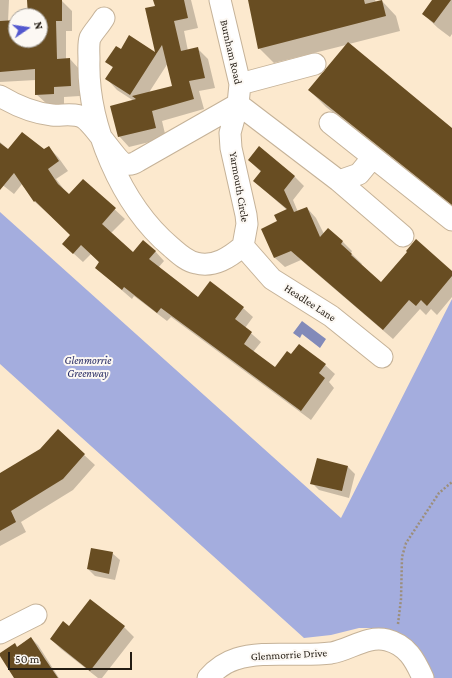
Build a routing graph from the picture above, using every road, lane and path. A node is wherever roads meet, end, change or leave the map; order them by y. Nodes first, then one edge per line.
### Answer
1 (220, 0) edge
2 (104, 18) dead end
3 (315, 64) dead end
4 (239, 94) junction
5 (0, 96) edge
6 (330, 123) dead end
7 (100, 134) junction
8 (373, 156) junction
9 (339, 181) junction
10 (452, 220) edge
11 (403, 236) dead end
12 (242, 246) junction
13 (382, 357) dead end
14 (452, 482) edge
15 (36, 615) dead end
16 (397, 630) dead end
17 (0, 633) edge
18 (208, 678) edge
19 (423, 678) edge

1 - 4 street, Burnham Road
2 - 7 street
3 - 4 street
4 - 7 street
4 - 9 street
4 - 12 street, Yarmouth Circle
5 - 7 street
6 - 8 street
7 - 12 street
8 - 9 street
8 - 10 street
9 - 11 street
12 - 13 street, Headlee Lane
14 - 16 path
15 - 17 street
18 - 19 street, Glenmorrie Drive

